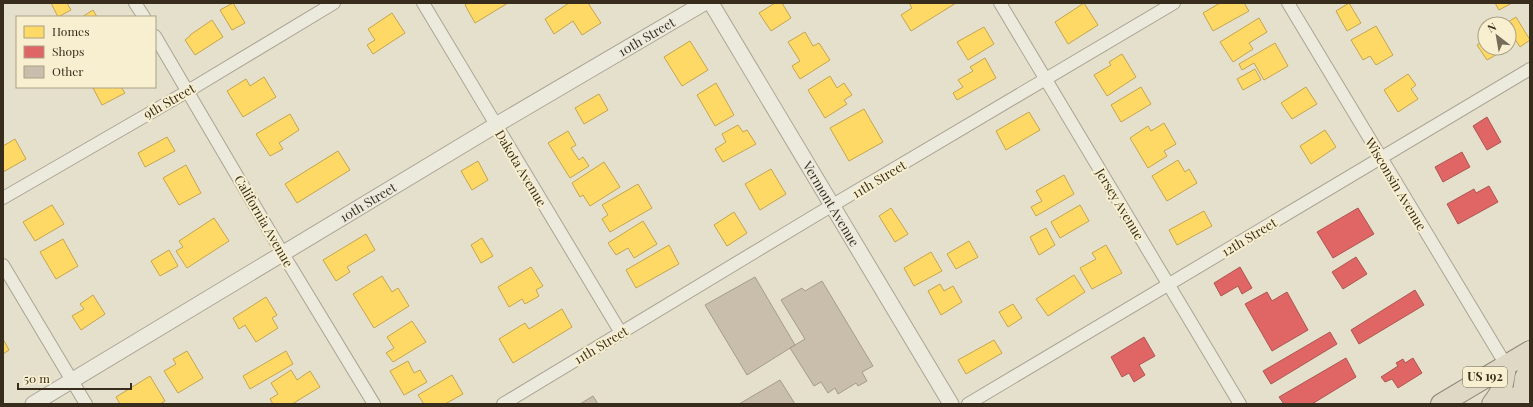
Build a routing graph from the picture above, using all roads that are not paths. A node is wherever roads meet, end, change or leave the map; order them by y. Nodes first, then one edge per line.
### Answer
1 (135, 3) edge
2 (334, 3) edge
3 (423, 3) edge
4 (704, 3) edge
5 (711, 3) edge
6 (1000, 3) edge
7 (1174, 3) edge
8 (1288, 3) edge
9 (143, 16) edge
10 (156, 38) edge
11 (1530, 69) edge
12 (1046, 80) junction
13 (188, 91) junction
14 (496, 125) junction
15 (1380, 158) junction
16 (3, 198) edge
17 (832, 207) junction
18 (283, 254) junction
19 (3, 265) edge
20 (1168, 285) junction
21 (621, 333) junction
22 (1530, 351) edge
23 (1506, 365) junction
24 (1530, 368) edge
25 (73, 380) junction
26 (1527, 396) edge
27 (33, 404) edge
28 (86, 404) edge
29 (374, 404) edge
30 (503, 404) edge
31 (951, 404) edge
32 (968, 404) edge
33 (1240, 404) edge
34 (1441, 404) edge
35 (1492, 404) edge
36 (1505, 404) edge

1 - 9 street
2 - 13 street, 9th Street
3 - 14 street, Dakota Avenue
4 - 14 street, 10th Street
5 - 17 street, Vermont Avenue
6 - 12 street, Jersey Avenue
7 - 12 street, 11th Street
8 - 15 street, Wisconsin Avenue
10 - 13 street, California Avenue
11 - 15 street, 12th Street
12 - 17 street, 11th Street
12 - 20 street, Jersey Avenue
13 - 16 street, 9th Street
13 - 18 street, California Avenue
14 - 18 street, 10th Street
14 - 21 street, Dakota Avenue
15 - 20 street, 12th Street
15 - 23 street, Wisconsin Avenue
17 - 21 street, 11th Street
17 - 31 street, Vermont Avenue
18 - 25 street, 10th Street
18 - 29 street, California Avenue
19 - 25 street
20 - 32 street, 12th Street
20 - 33 street, Jersey Avenue
21 - 30 street, 11th Street
22 - 23 highway, US 192
23 - 34 highway, US 192
23 - 35 highway
24 - 26 highway
25 - 27 street, 10th Street
25 - 28 street
26 - 36 highway, US 192

